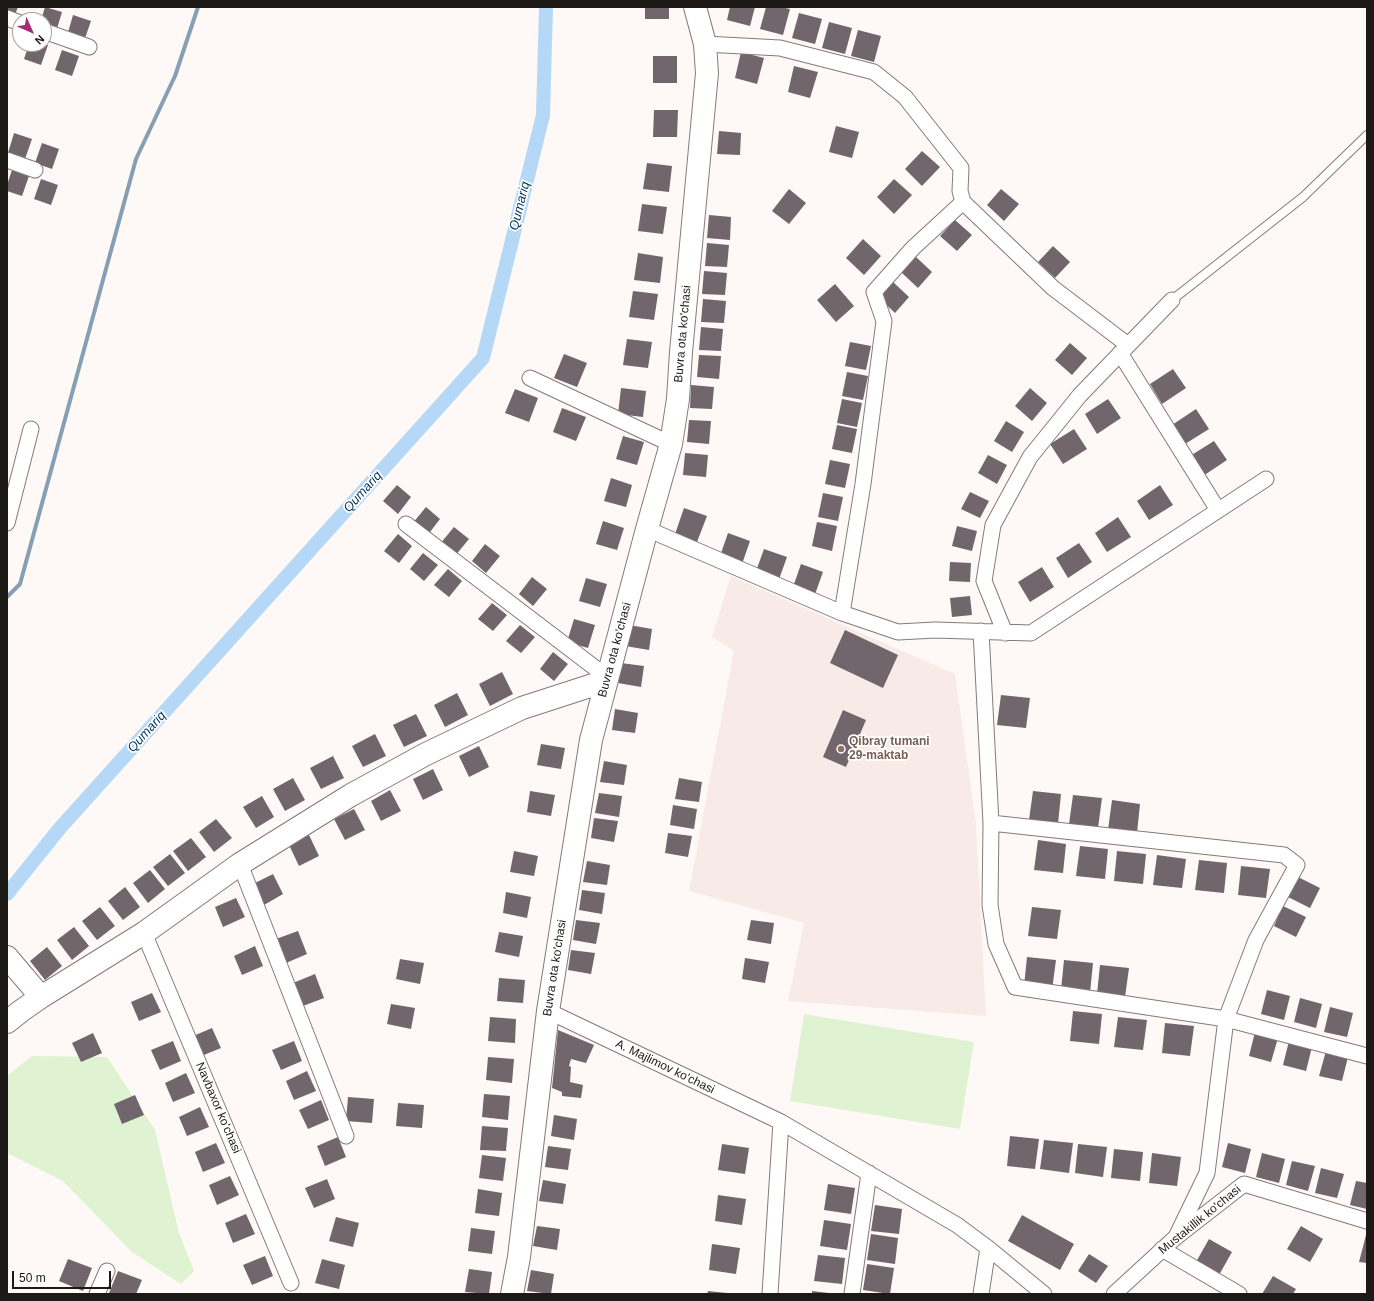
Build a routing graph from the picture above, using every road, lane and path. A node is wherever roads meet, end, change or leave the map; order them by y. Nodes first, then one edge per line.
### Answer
1 (695, 7) edge
2 (52, 34) edge
3 (705, 44) junction
4 (89, 47) dead end
5 (1367, 135) edge
6 (7, 160) edge
7 (35, 170) dead end
8 (963, 202) junction
9 (1172, 300) joint
10 (1124, 349) junction
11 (530, 378) dead end
12 (31, 429) dead end
13 (671, 444) junction
14 (1266, 478) dead end
15 (1218, 510) junction
16 (7, 523) edge
17 (406, 524) dead end
18 (647, 529) junction
19 (842, 612) junction
20 (981, 631) junction
21 (1004, 633) junction
22 (606, 680) junction
23 (991, 823) junction
24 (240, 864) junction
25 (144, 933) junction
26 (7, 956) edge
27 (41, 997) junction
28 (548, 1011) junction
29 (1226, 1019) junction
30 (7, 1022) edge
31 (1367, 1056) edge
32 (781, 1122) junction
33 (346, 1136) dead end
34 (869, 1173) junction
35 (1367, 1221) edge
36 (1176, 1237) junction
37 (988, 1248) junction
38 (1162, 1249) junction
39 (107, 1271) dead end
40 (291, 1283) dead end
41 (97, 1294) edge
42 (512, 1294) edge
43 (770, 1294) edge
44 (852, 1294) edge
45 (981, 1294) edge
46 (1044, 1294) edge
47 (1114, 1294) edge
48 (1239, 1294) edge

1 - 3 main road, Buvra ota ko'chasi
2 - 4 street
3 - 8 street
3 - 13 main road, Buvra ota ko'chasi
5 - 9 lane
6 - 7 street
8 - 10 street
8 - 19 street
9 - 10 street
10 - 15 street
10 - 21 street
11 - 13 street
12 - 16 street
13 - 18 main road, Buvra ota ko'chasi
14 - 15 street
15 - 21 street
17 - 22 street
18 - 19 street
18 - 22 main road, Buvra ota ko'chasi
19 - 20 street
20 - 21 street
20 - 23 street
22 - 24 main road
22 - 28 main road, Buvra ota ko'chasi
23 - 29 street
23 - 29 street
24 - 25 main road
24 - 33 street
25 - 27 main road
25 - 40 street, Navbaxor ko'chasi
26 - 27 main road
27 - 30 main road
28 - 32 street, A. Majlimov ko'chasi
28 - 42 main road, Buvra ota ko'chasi
29 - 31 street
29 - 36 street
32 - 34 street, A. Majlimov ko'chasi
32 - 43 street
34 - 37 street
34 - 44 street
35 - 36 street, Mustakillik ko'chasi
36 - 38 street, Mustakillik ko'chasi
37 - 45 street
37 - 46 street
38 - 47 street, Mustakillik ko'chasi
38 - 48 street
39 - 41 street

